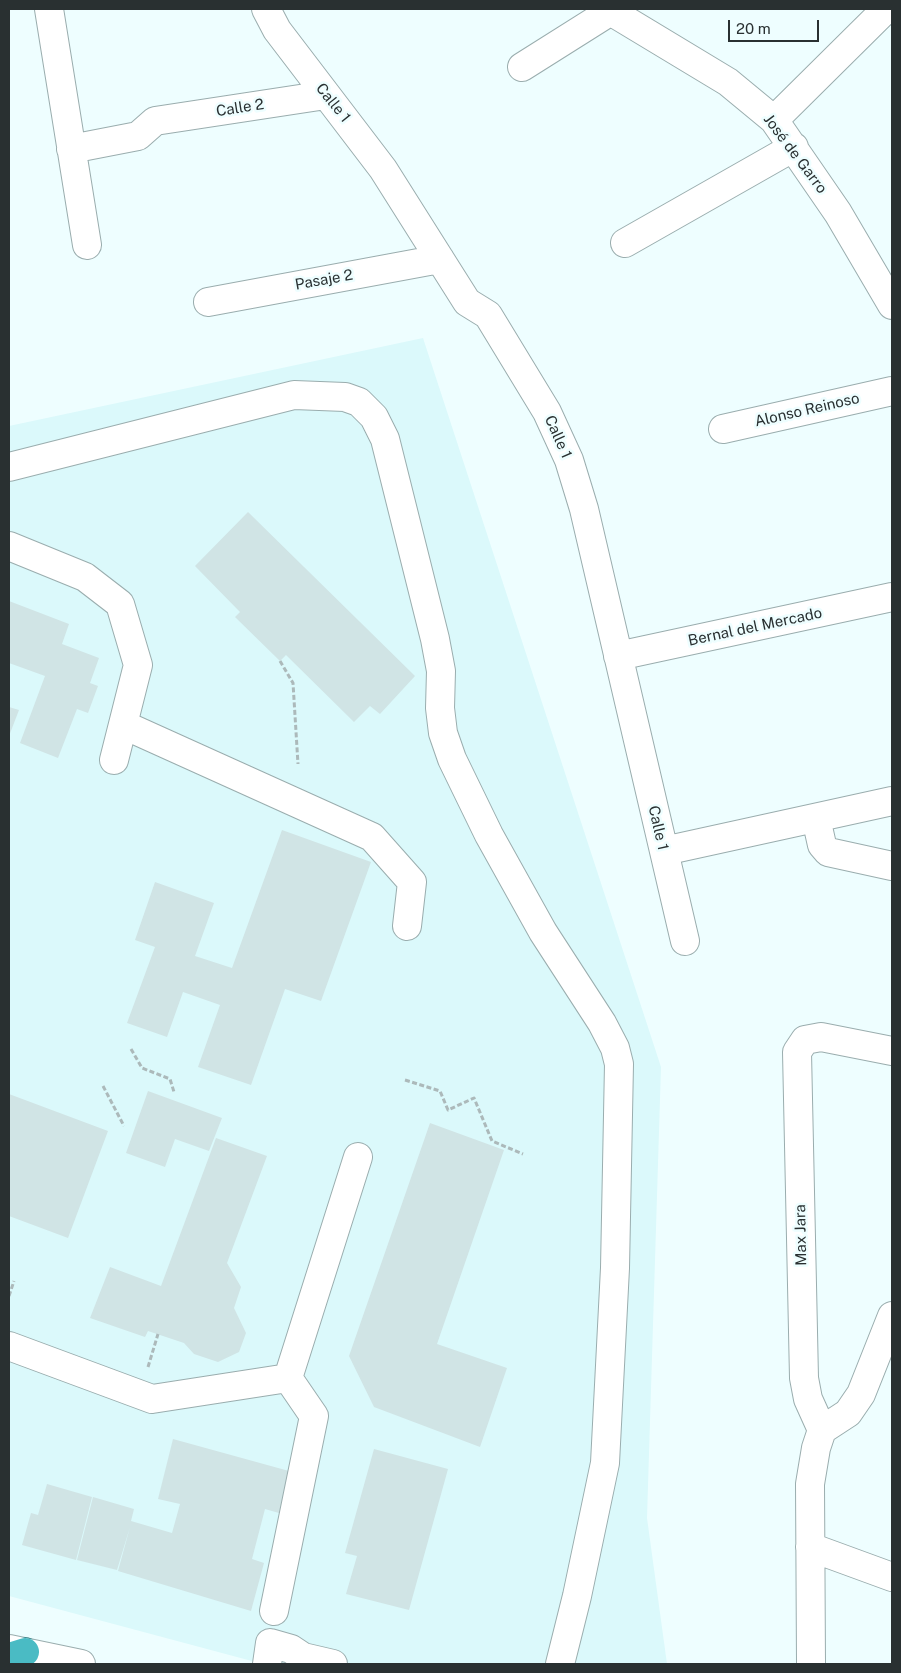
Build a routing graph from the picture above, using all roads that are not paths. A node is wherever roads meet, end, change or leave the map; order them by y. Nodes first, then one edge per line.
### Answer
1 (49, 9) edge
2 (266, 9) edge
3 (886, 9) edge
4 (611, 10) edge
5 (522, 67) dead end
6 (326, 95) junction
7 (774, 120) junction
8 (794, 147) junction
9 (71, 149) junction
10 (625, 243) dead end
11 (87, 245) dead end
12 (440, 259) junction
13 (885, 274) edge
14 (208, 302) dead end
15 (892, 305) edge
16 (892, 391) edge
17 (723, 429) dead end
18 (9, 467) edge
19 (9, 546) edge
20 (892, 597) edge
21 (618, 656) junction
22 (124, 725) junction
23 (114, 760) dead end
24 (892, 801) edge
25 (816, 818) junction
26 (664, 851) junction
27 (892, 866) edge
28 (406, 926) dead end
29 (685, 941) dead end
30 (892, 1052) edge
31 (358, 1157) dead end
32 (892, 1316) edge
33 (9, 1346) edge
34 (288, 1378) junction
35 (822, 1430) junction
36 (810, 1547) junction
37 (892, 1577) edge
38 (274, 1612) dead end
39 (14, 1653) edge
40 (81, 1664) edge
41 (267, 1664) edge
42 (333, 1664) edge
43 (560, 1664) edge
44 (811, 1664) edge

1 - 9 street
2 - 6 street, Calle 1
3 - 7 street
4 - 5 street
4 - 7 street, José de Garro
6 - 9 street, Calle 2
6 - 12 street, Calle 1
7 - 8 street, José de Garro
8 - 10 street
8 - 13 street, José de Garro
9 - 11 street
12 - 14 street, Pasaje 2
12 - 21 street, Calle 1
13 - 15 street, José de Garro
16 - 17 street, Alonso Reinoso
18 - 43 street
19 - 22 street
20 - 21 street, Bernal del Mercado
21 - 26 street, Calle 1
22 - 23 street
22 - 28 street
24 - 25 street
25 - 26 street
25 - 27 street
26 - 29 street, Calle 1
30 - 35 street, Max Jara
31 - 34 street
32 - 35 street
33 - 34 street
34 - 38 street
35 - 36 street
36 - 37 street
36 - 44 street
39 - 40 street
41 - 42 street

